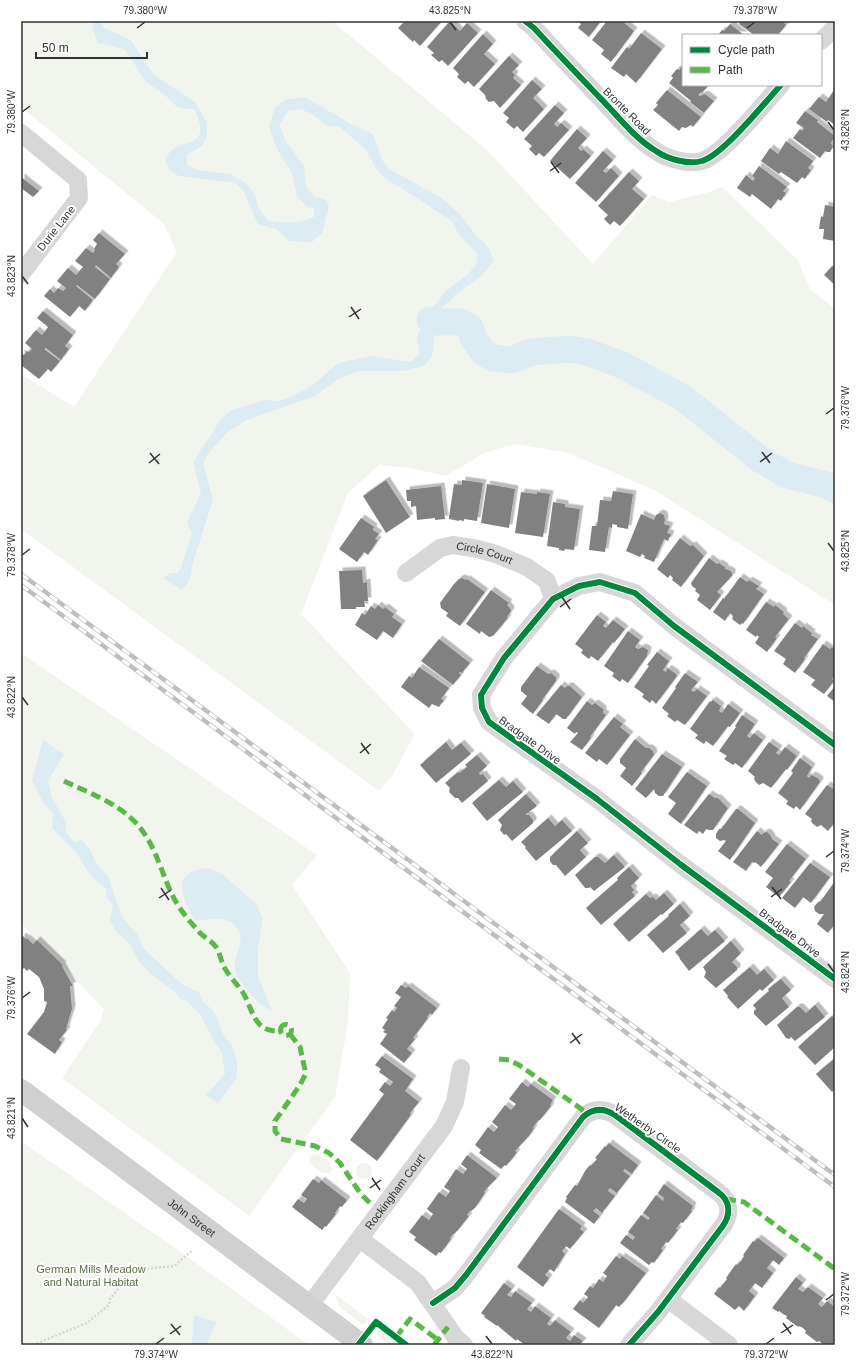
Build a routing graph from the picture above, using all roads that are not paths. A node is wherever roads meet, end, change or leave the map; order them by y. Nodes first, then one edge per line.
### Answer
1 (525, 21) edge
2 (835, 27) edge
3 (822, 40) edge
4 (780, 86) edge
5 (21, 133) edge
6 (21, 274) edge
7 (406, 573) dead end
8 (553, 599) junction
9 (835, 745) edge
10 (835, 979) edge
11 (461, 1068) dead end
12 (21, 1090) edge
13 (360, 1239) junction
14 (668, 1299) junction
15 (433, 1303) junction
16 (309, 1306) junction
17 (362, 1345) edge
18 (464, 1345) edge
19 (629, 1345) edge
20 (728, 1345) edge

1 - 4 street, Bronte Road
2 - 3 street
5 - 6 street, Durie Lane
7 - 8 street, Circle Court
8 - 9 street, Bradgate Drive
8 - 10 street, Bradgate Drive
11 - 13 street, Rockingham Court
12 - 16 main road, John Street
13 - 15 street
13 - 16 street, Rockingham Court
14 - 15 street, Wetherby Circle
14 - 19 street, Wetherby Circle
14 - 20 street
15 - 18 street
16 - 17 main road, John Street

